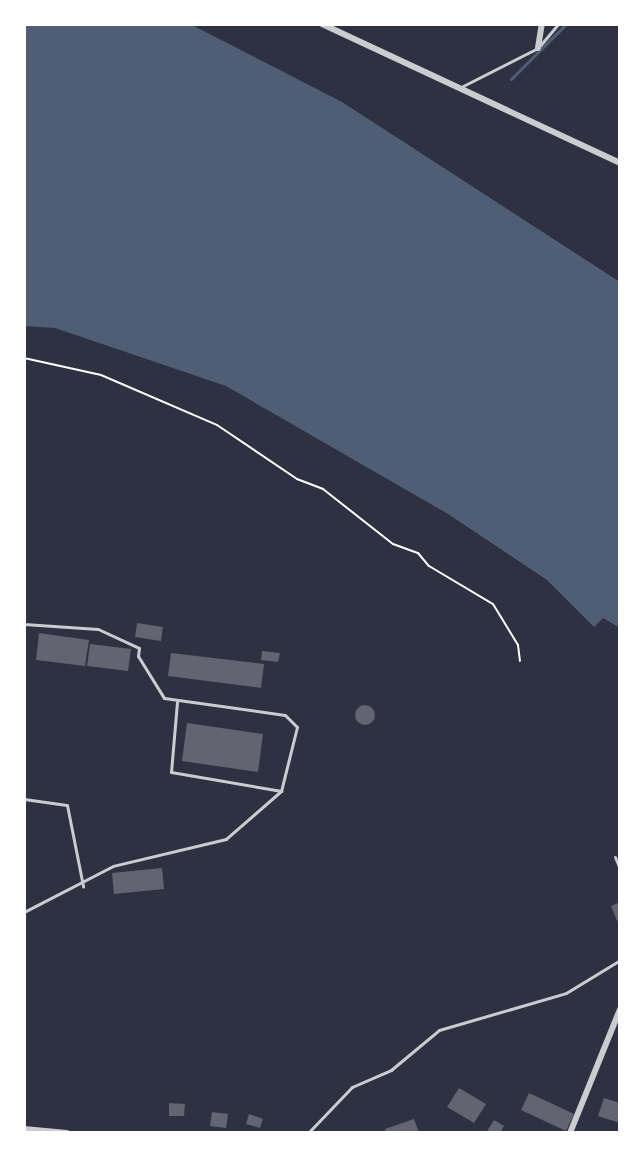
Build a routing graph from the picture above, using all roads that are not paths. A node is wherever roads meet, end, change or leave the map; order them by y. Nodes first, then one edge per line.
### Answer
1 (322, 24) edge
2 (542, 24) edge
3 (558, 24) edge
4 (538, 48) junction
5 (463, 86) junction
6 (620, 163) edge
7 (24, 624) edge
8 (177, 702) junction
9 (281, 791) junction
10 (24, 799) edge
11 (615, 857) dead end
12 (620, 869) edge
13 (83, 886) junction
14 (24, 912) edge
15 (620, 960) edge
16 (620, 1009) edge
17 (24, 1129) edge
18 (67, 1133) edge
19 (308, 1133) edge
20 (570, 1133) edge

1 - 5 street
2 - 4 street
3 - 4 lane
4 - 5 lane
5 - 6 street
7 - 8 lane
8 - 9 lane
8 - 9 lane
9 - 13 lane
10 - 13 lane
11 - 12 lane
13 - 14 lane
15 - 19 lane
16 - 20 street
17 - 18 street

